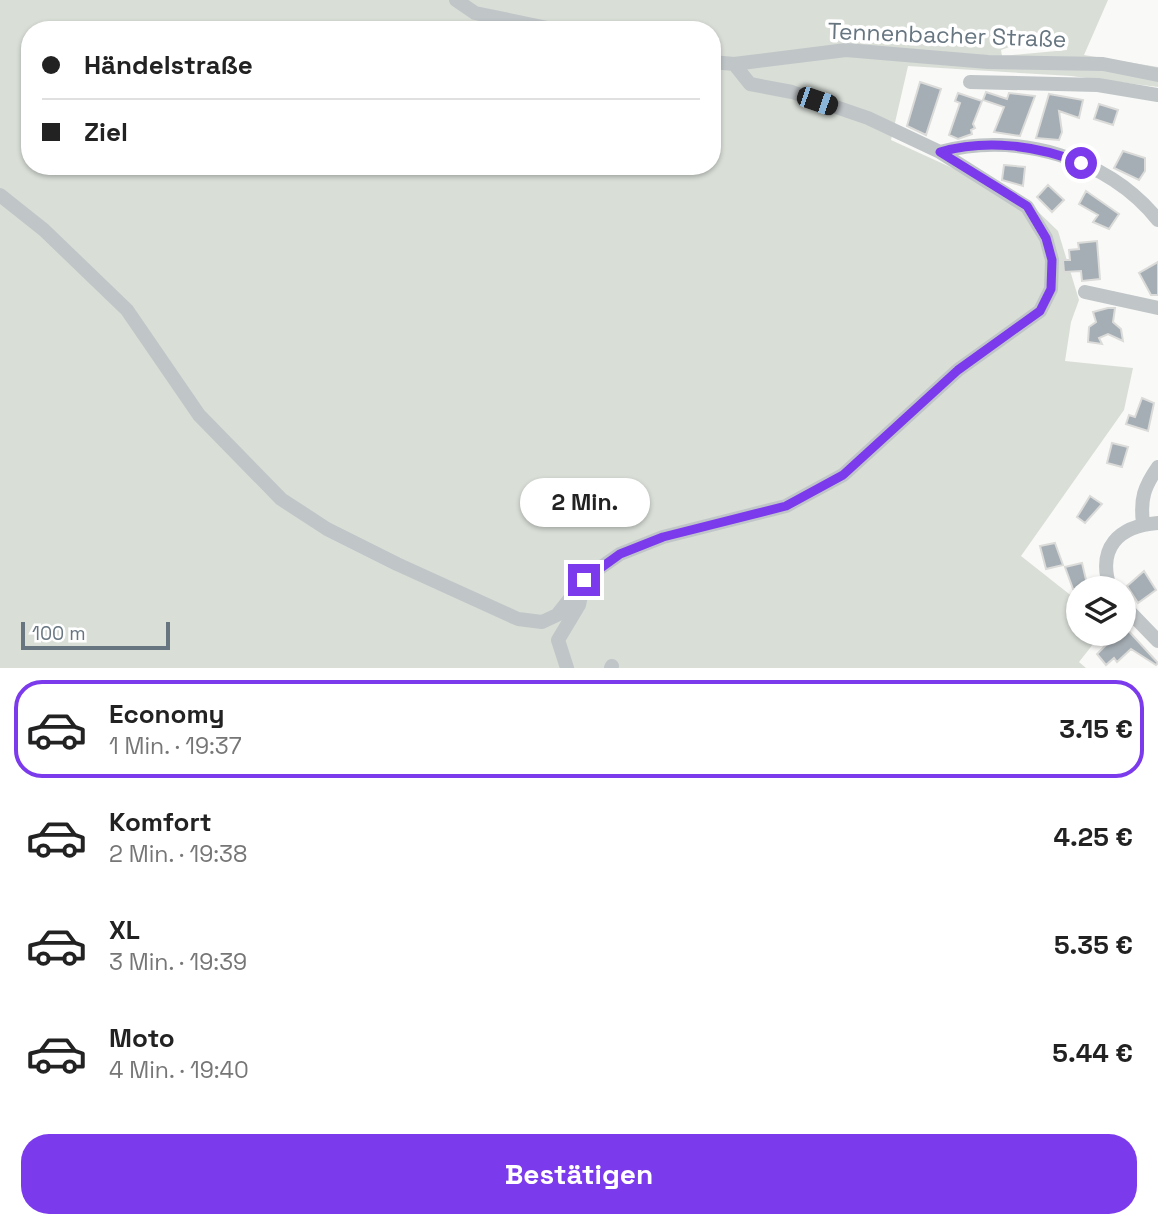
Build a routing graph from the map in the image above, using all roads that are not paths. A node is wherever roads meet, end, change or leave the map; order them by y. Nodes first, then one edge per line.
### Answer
1 (456, 0) edge
2 (514, 21) edge
3 (721, 63) edge
4 (734, 64) junction
5 (1158, 75) edge
6 (970, 82) dead end
7 (1158, 95) edge
8 (940, 152) junction
9 (0, 195) edge
10 (1158, 197) edge
11 (1142, 201) junction
12 (1158, 220) edge
13 (1085, 292) dead end
14 (1158, 309) edge
15 (1158, 467) edge
16 (1143, 523) junction
17 (1158, 523) edge
18 (1106, 576) edge
19 (584, 580) junction
20 (1136, 618) edge
21 (1158, 641) edge
22 (567, 668) edge

1 - 2 street
3 - 4 street, Tennenbacher Straße
4 - 5 street, Tennenbacher Straße
4 - 8 street
6 - 7 street
8 - 11 street
8 - 19 street
9 - 19 street
10 - 11 street
11 - 12 street
13 - 14 street
15 - 16 street
16 - 17 street
16 - 18 street
19 - 22 street
20 - 21 street

